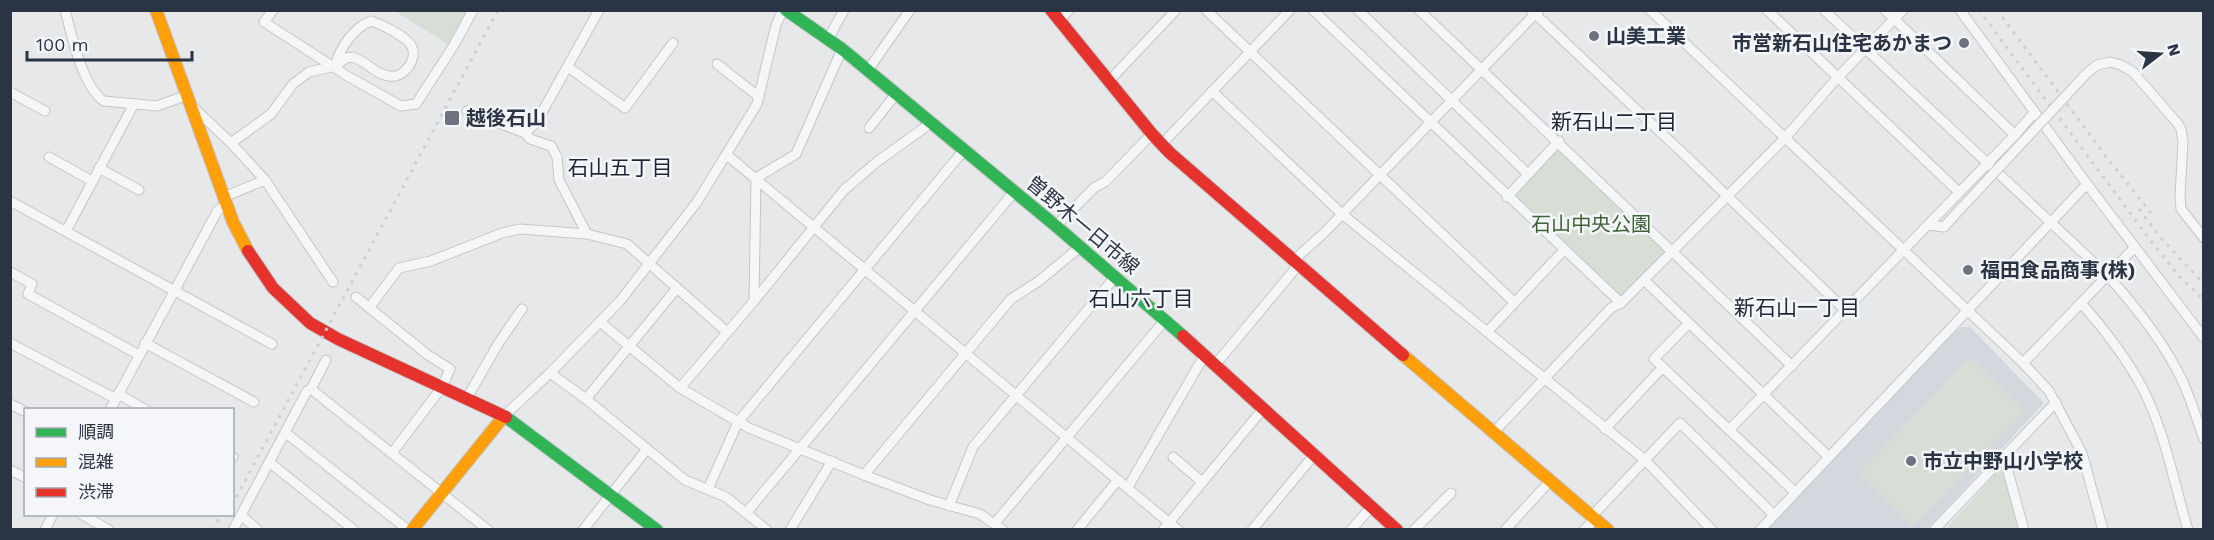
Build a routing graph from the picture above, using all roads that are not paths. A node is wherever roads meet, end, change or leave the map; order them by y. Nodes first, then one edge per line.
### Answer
1 (65, 10) edge
2 (156, 10) edge
3 (273, 10) edge
4 (473, 10) edge
5 (599, 10) edge
6 (784, 10) edge
7 (844, 10) edge
8 (910, 10) edge
9 (1051, 10) edge
10 (1069, 10) edge
11 (1176, 10) edge
12 (1206, 10) edge
13 (1290, 10) edge
14 (1313, 10) edge
15 (1358, 10) edge
16 (1419, 10) edge
17 (1650, 10) edge
18 (1767, 10) edge
19 (1824, 10) edge
20 (1886, 10) edge
21 (1903, 10) edge
22 (1960, 10) edge
23 (1535, 12) edge
24 (1894, 19) junction
25 (1059, 21) junction
26 (351, 37) junction
27 (828, 39) junction
28 (673, 42) dead end
29 (842, 49) junction
30 (1866, 50) junction
31 (1250, 51) junction
32 (357, 58) junction
33 (717, 64) dead end
34 (335, 66) junction
35 (568, 67) junction
36 (868, 70) junction
37 (1482, 70) junction
38 (1838, 77) junction
39 (1109, 81) junction
40 (1212, 91) junction
41 (10, 92) edge
42 (896, 94) junction
43 (759, 97) junction
44 (190, 100) junction
45 (1453, 101) junction
46 (134, 104) junction
47 (45, 111) dead end
48 (467, 111) dead end
49 (2033, 114) junction
50 (931, 123) junction
51 (1431, 124) junction
52 (869, 128) dead end
53 (525, 133) junction
54 (1152, 134) junction
55 (2015, 135) junction
56 (1785, 138) junction
57 (1558, 141) junction
58 (231, 143) junction
59 (1161, 145) junction
60 (964, 150) junction
61 (727, 155) junction
62 (49, 157) dead end
63 (1987, 164) junction
64 (99, 168) junction
65 (1528, 174) junction
66 (1380, 176) junction
67 (756, 178) junction
68 (92, 180) junction
69 (265, 180) junction
70 (2087, 184) junction
71 (140, 190) dead end
72 (1014, 192) junction
73 (1959, 192) junction
74 (1728, 196) junction
75 (1507, 197) junction
76 (10, 201) edge
77 (226, 201) junction
78 (1342, 214) junction
79 (2049, 222) junction
80 (1929, 225) junction
81 (1056, 226) junction
82 (814, 227) junction
83 (66, 231) junction
84 (587, 234) junction
85 (2204, 238) edge
86 (1080, 247) junction
87 (2135, 247) junction
88 (1903, 249) junction
89 (1564, 250) junction
90 (1671, 251) junction
91 (648, 262) junction
92 (1297, 262) junction
93 (865, 268) junction
94 (10, 272) edge
95 (2108, 276) junction
96 (1115, 277) junction
97 (1644, 280) junction
98 (333, 282) dead end
99 (677, 288) junction
100 (174, 291) junction
101 (356, 297) dead end
102 (754, 301) junction
103 (1514, 302) junction
104 (1621, 303) junction
105 (2081, 303) junction
106 (369, 308) junction
107 (522, 309) dead end
108 (1845, 310) junction
109 (1968, 311) junction
110 (914, 312) junction
111 (1165, 320) junction
112 (600, 322) junction
113 (1689, 323) junction
114 (727, 332) junction
115 (1487, 332) junction
116 (2204, 338) edge
117 (10, 343) edge
118 (145, 343) junction
119 (272, 344) dead end
120 (630, 346) junction
121 (966, 352) junction
122 (139, 356) junction
123 (1204, 356) junction
124 (326, 360) dead end
125 (2023, 363) junction
126 (1215, 365) junction
127 (1792, 366) junction
128 (1663, 367) junction
129 (549, 373) junction
130 (1543, 379) junction
131 (442, 387) junction
132 (680, 388) junction
133 (311, 389) junction
134 (1765, 393) junction
135 (1016, 395) junction
136 (117, 397) junction
137 (467, 398) junction
138 (586, 399) junction
139 (254, 402) dead end
140 (2056, 402) junction
141 (10, 404) edge
142 (111, 408) edge
143 (142, 408) edge
144 (1262, 410) junction
145 (24, 411) edge
146 (504, 416) junction
147 (738, 422) junction
148 (1605, 429) junction
149 (1729, 430) junction
150 (1494, 432) junction
151 (286, 433) junction
152 (1067, 437) junction
153 (2204, 439) edge
154 (800, 448) junction
155 (647, 449) junction
156 (392, 453) junction
157 (1314, 455) junction
158 (1829, 456) junction
159 (1173, 457) dead end
160 (2004, 457) junction
161 (1645, 460) junction
162 (832, 461) junction
163 (269, 462) junction
164 (10, 470) edge
165 (864, 475) junction
166 (24, 477) edge
167 (1118, 480) junction
168 (1202, 482) junction
169 (1550, 482) junction
170 (1128, 487) junction
171 (708, 489) junction
172 (442, 492) junction
173 (1795, 492) junction
174 (1451, 493) dead end
175 (611, 495) junction
176 (949, 506) junction
177 (1371, 507) junction
178 (747, 512) junction
179 (241, 515) junction
180 (1774, 515) junction
181 (52, 516) edge
182 (84, 516) edge
183 (1592, 518) junction
184 (994, 523) junction
185 (1166, 526) edge
186 (45, 530) edge
187 (109, 530) edge
188 (233, 530) edge
189 (258, 530) edge
190 (354, 530) edge
191 (408, 530) edge
192 (412, 530) edge
193 (488, 530) edge
194 (583, 530) edge
195 (657, 530) edge
196 (767, 530) edge
197 (790, 530) edge
198 (1003, 530) edge
199 (1077, 530) edge
200 (1178, 530) edge
201 (1252, 530) edge
202 (1351, 530) edge
203 (1397, 530) edge
204 (1414, 530) edge
205 (1504, 530) edge
206 (1584, 530) edge
207 (1608, 530) edge
208 (1712, 530) edge
209 (1760, 530) edge
210 (1934, 530) edge
211 (2024, 530) edge
212 (2103, 530) edge
213 (2188, 530) edge

1 - 46 street
2 - 44 street
3 - 34 street
4 - 34 street
5 - 35 street
6 - 27 street, 曽野木一日市線
6 - 43 street
7 - 27 street
8 - 36 street
9 - 25 street
10 - 25 street
11 - 39 street
12 - 31 street
13 - 31 street
14 - 51 street
15 - 45 street
16 - 37 street
17 - 56 street
18 - 38 street
19 - 30 street
20 - 24 street
21 - 24 street
22 - 49 street
23 - 37 street
23 - 74 street
24 - 30 street
24 - 55 street
25 - 39 street
26 - 32 street
26 - 32 street
26 - 34 street
27 - 29 street, 曽野木一日市線
28 - 35 street
29 - 36 street, 曽野木一日市線
29 - 67 street
30 - 38 street
30 - 63 street
31 - 40 street
31 - 66 street
32 - 34 street
33 - 43 street
34 - 58 street
35 - 53 street
36 - 42 street, 曽野木一日市線
37 - 45 street
37 - 57 street
38 - 56 street
38 - 73 street
39 - 54 street
40 - 59 street
40 - 78 street
41 - 47 street
42 - 50 street, 曽野木一日市線
42 - 52 street
43 - 61 street
44 - 46 street
44 - 58 street
44 - 77 street
45 - 51 street
45 - 65 street
46 - 64 street
48 - 53 street
49 - 55 street
49 - 70 street
50 - 60 street, 曽野木一日市線
50 - 82 street
51 - 66 street
51 - 75 street
53 - 84 street
54 - 59 street
54 - 81 street
55 - 63 street
56 - 74 street
56 - 88 street
57 - 65 street
57 - 90 street
58 - 69 street
59 - 92 street
60 - 72 street, 曽野木一日市線
60 - 93 street
61 - 67 street
61 - 91 street
62 - 68 street
63 - 73 street
63 - 79 street
64 - 68 street
64 - 71 street
65 - 75 street
66 - 78 street
66 - 103 street
67 - 82 street
67 - 102 street
68 - 83 street
69 - 77 street
69 - 98 street
70 - 79 street
70 - 87 street
72 - 81 street, 曽野木一日市線
72 - 110 street
73 - 80 street
74 - 90 street
74 - 108 street
75 - 89 street
76 - 83 street
77 - 100 street
77 - 131 street
78 - 92 street
78 - 115 street
79 - 95 street
79 - 109 street
80 - 85 street, bridge
80 - 88 street
81 - 86 street, 曽野木一日市線
82 - 93 street
82 - 102 street
83 - 100 street
84 - 91 street
84 - 106 street
86 - 96 street, 曽野木一日市線
86 - 121 street
87 - 95 street
87 - 116 street
88 - 108 street
88 - 109 street
89 - 103 street
89 - 104 street
90 - 97 street
90 - 127 street
91 - 99 street
91 - 112 street
92 - 126 street
92 - 150 street
93 - 110 street
93 - 147 street
94 - 122 street
95 - 105 street
95 - 153 street
96 - 111 street, 曽野木一日市線
96 - 135 street
97 - 104 street
97 - 113 street
99 - 114 street
99 - 120 street
100 - 118 street
100 - 119 street
101 - 106 street
102 - 114 street
103 - 115 street
104 - 130 street
105 - 125 street
105 - 213 street
106 - 131 street
107 - 137 street
108 - 127 street
109 - 125 street
109 - 158 street
110 - 121 street
110 - 154 street
111 - 123 street, 曽野木一日市線
111 - 152 street
112 - 120 street
112 - 129 street
113 - 128 street
113 - 134 street
114 - 132 street
115 - 130 street
117 - 136 street
118 - 122 street
118 - 139 street
120 - 132 street
120 - 138 street
121 - 135 street
121 - 165 street
122 - 136 street
123 - 126 street, 曽野木一日市線
123 - 170 street
124 - 133 street
125 - 140 street
126 - 144 street, 曽野木一日市線
127 - 134 street
128 - 148 street
128 - 149 street
129 - 138 street
129 - 146 street
130 - 148 street
130 - 150 street
131 - 137 street
131 - 156 street
132 - 147 street
133 - 151 street
133 - 156 street
134 - 149 street
134 - 158 street
135 - 152 street
135 - 176 street
136 - 142 street
136 - 143 street
137 - 146 street
138 - 155 street
140 - 160 street
140 - 212 street
141 - 145 street
144 - 157 street, 曽野木一日市線
144 - 168 street
146 - 172 street
146 - 175 street
147 - 154 street
147 - 171 street
148 - 161 street
149 - 173 street
150 - 169 street
151 - 163 street
151 - 191 street
152 - 167 street
152 - 184 street
154 - 162 street
154 - 178 street
155 - 171 street
155 - 175 street
156 - 172 street
157 - 177 street, 曽野木一日市線
157 - 201 street
158 - 173 street
159 - 168 street
160 - 210 street
160 - 211 street
161 - 180 street
161 - 183 street
161 - 208 street
162 - 165 street
162 - 197 street
163 - 179 street
163 - 190 street
164 - 166 street
165 - 176 street
167 - 170 street
167 - 199 street
168 - 185 street
169 - 183 street
169 - 205 street
170 - 185 street
171 - 178 street
172 - 192 street
172 - 193 street
173 - 180 street
174 - 204 street
175 - 194 street
175 - 195 street
176 - 184 street
177 - 202 street
177 - 203 street, 曽野木一日市線
178 - 196 street
179 - 188 street
179 - 189 street
180 - 209 street
181 - 186 street
182 - 187 street
183 - 206 street
183 - 207 street
184 - 198 street
185 - 200 street

